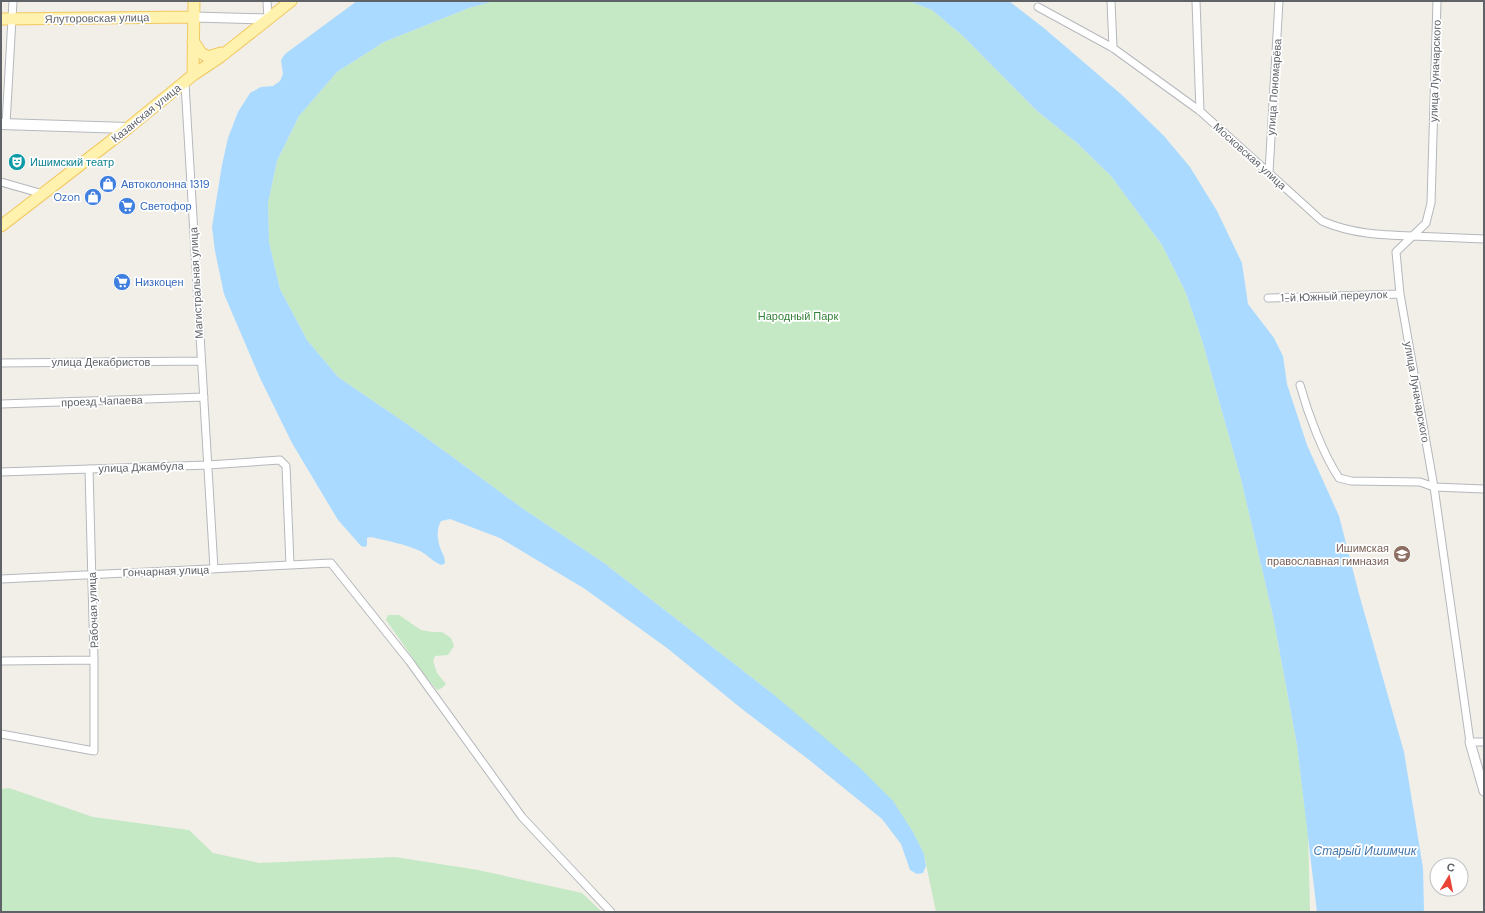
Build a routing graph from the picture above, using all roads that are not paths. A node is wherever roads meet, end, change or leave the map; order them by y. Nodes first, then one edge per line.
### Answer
1 (13, 1) edge
2 (194, 1) edge
3 (267, 1) edge
4 (291, 1) edge
5 (1111, 1) edge
6 (1196, 1) edge
7 (1279, 1) edge
8 (1437, 1) edge
9 (1038, 7) dead end
10 (194, 17) junction
11 (6, 19) edge
12 (268, 19) junction
13 (193, 41) junction
14 (1113, 48) junction
15 (228, 50) junction
16 (193, 75) junction
17 (4, 84) edge
18 (1200, 111) junction
19 (3, 124) edge
20 (128, 128) junction
21 (1269, 172) junction
22 (1, 182) edge
23 (43, 194) junction
24 (1, 226) edge
25 (1411, 236) junction
26 (1484, 239) edge
27 (1400, 294) junction
28 (1268, 298) dead end
29 (201, 361) junction
30 (1, 363) edge
31 (1300, 385) dead end
32 (204, 397) junction
33 (1, 404) edge
34 (208, 465) junction
35 (89, 469) junction
36 (1, 472) edge
37 (1434, 487) junction
38 (1484, 489) edge
39 (290, 565) junction
40 (214, 569) junction
41 (92, 574) junction
42 (1, 579) edge
43 (94, 660) junction
44 (1, 661) edge
45 (1, 734) edge
46 (1470, 742) junction
47 (1484, 742) edge
48 (1484, 791) edge
49 (611, 912) edge

1 - 11 street
2 - 10 main road, Магистральная улица
3 - 12 street
4 - 12 main road, Казанская улица
5 - 14 street
6 - 18 street
7 - 21 street, улица Пономарёва
8 - 25 street, улица Луначарского
9 - 14 street, Московская улица
10 - 11 main road, Ялуторовская улица
10 - 12 street
10 - 13 main road, Магистральная улица
11 - 17 street
12 - 15 main road, Казанская улица
13 - 15 main road
13 - 16 main road, Магистральная улица
14 - 18 street, Московская улица
15 - 16 main road, Казанская улица
16 - 20 main road, Казанская улица
16 - 29 street, Магистральная улица
17 - 19 street
18 - 21 street, Московская улица
19 - 20 main road
20 - 23 main road, Казанская улица
21 - 25 street, Московская улица
22 - 23 street
23 - 24 main road, Казанская улица
25 - 26 street, Московская улица
25 - 27 street, улица Луначарского
27 - 28 street, 1-й Южный переулок
27 - 37 street, улица Луначарского
29 - 30 street, улица Декабристов
29 - 32 street, Магистральная улица
31 - 37 street
32 - 33 street, проезд Чапаева
32 - 34 street, Магистральная улица
34 - 35 street, улица Джамбула
34 - 39 street, улица Джамбула
34 - 40 street, Магистральная улица
35 - 36 street, улица Джамбула
35 - 41 street, Рабочая улица
37 - 38 street
37 - 46 street, улица Луначарского
39 - 40 street, Гончарная улица
39 - 49 street, Гончарная улица
40 - 41 street, Гончарная улица
41 - 42 street, Гончарная улица
41 - 43 street, Рабочая улица
43 - 44 street
43 - 45 street, Рабочая улица
46 - 47 street
46 - 48 street, улица Луначарского

